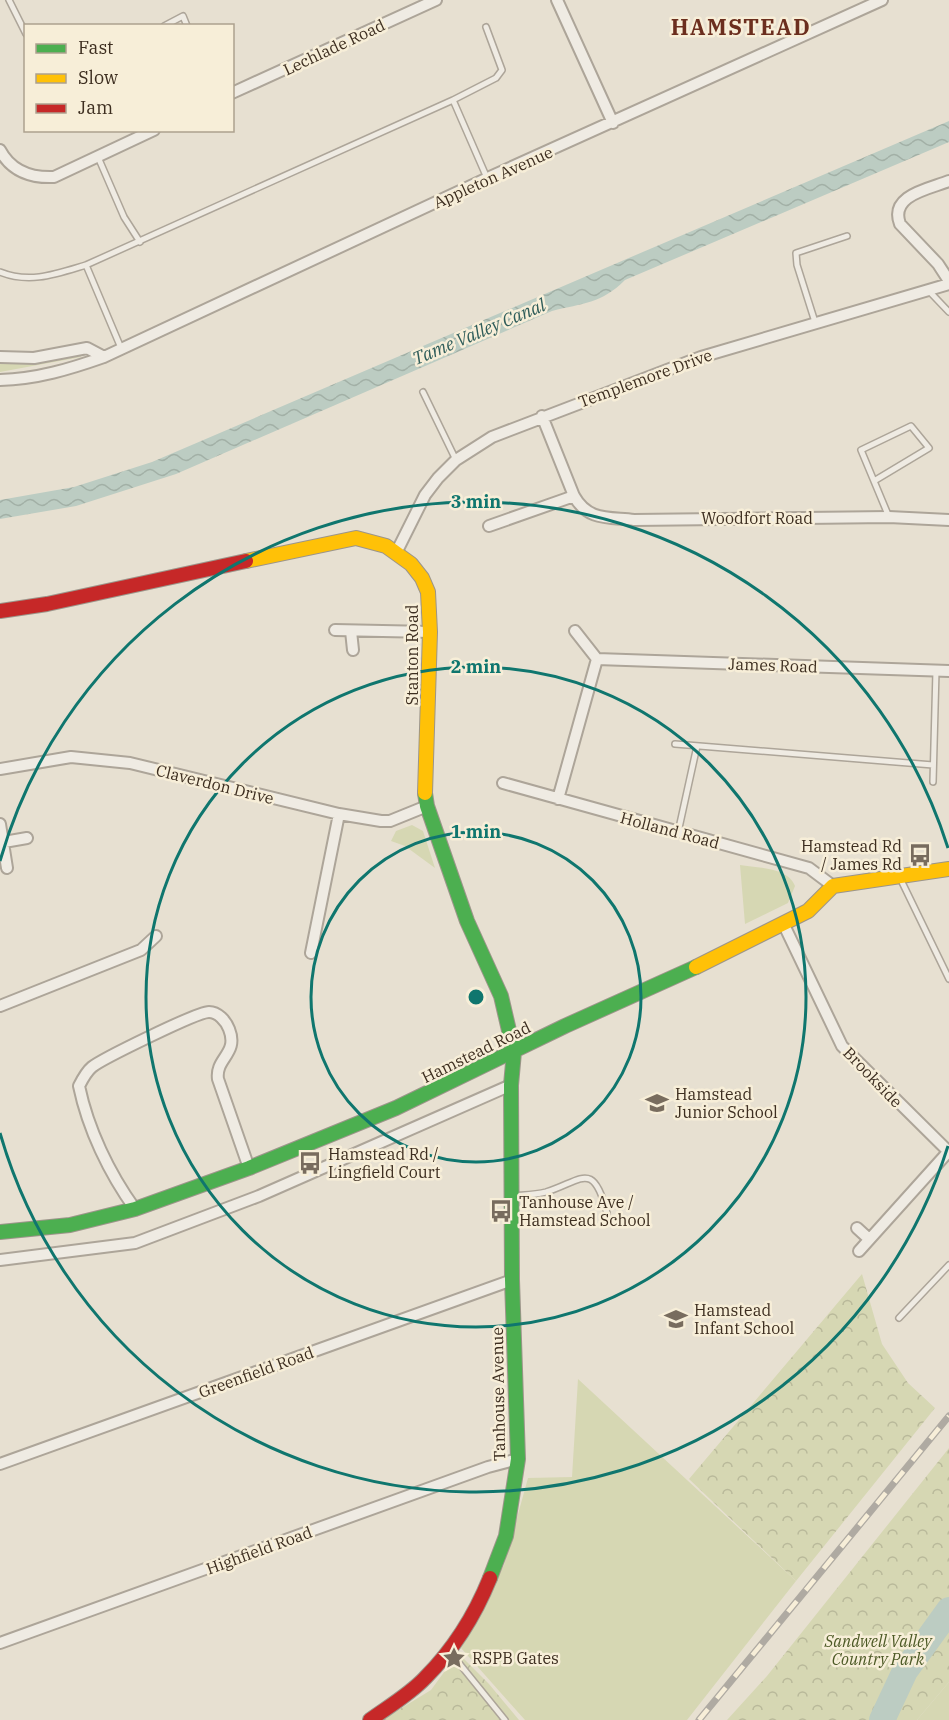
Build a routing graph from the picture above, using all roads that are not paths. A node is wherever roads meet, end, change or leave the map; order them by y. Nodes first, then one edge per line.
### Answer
1 (9, 0) edge
2 (436, 0) edge
3 (557, 0) edge
4 (882, 0) edge
5 (168, 24) edge
6 (186, 24) edge
7 (486, 27) dead end
8 (24, 30) edge
9 (234, 92) edge
10 (453, 100) junction
11 (613, 123) junction
12 (150, 132) edge
13 (0, 150) edge
14 (98, 157) junction
15 (487, 178) junction
16 (949, 181) edge
17 (847, 236) dead end
18 (140, 242) junction
19 (86, 265) junction
20 (0, 272) edge
21 (949, 282) edge
22 (928, 291) junction
23 (949, 312) edge
24 (815, 322) junction
25 (121, 348) junction
26 (0, 357) edge
27 (104, 357) junction
28 (0, 380) edge
29 (423, 392) dead end
30 (542, 416) junction
31 (456, 460) junction
32 (874, 481) junction
33 (574, 496) junction
34 (889, 517) junction
35 (949, 520) edge
36 (489, 526) dead end
37 (396, 553) junction
38 (0, 611) edge
39 (336, 630) dead end
40 (351, 631) junction
41 (574, 631) dead end
42 (430, 632) junction
43 (353, 650) dead end
44 (597, 659) junction
45 (936, 671) junction
46 (949, 671) edge
47 (675, 744) dead end
48 (697, 746) junction
49 (933, 765) junction
50 (0, 769) edge
51 (933, 782) dead end
52 (503, 783) dead end
53 (558, 799) junction
54 (428, 806) junction
55 (339, 814) junction
56 (0, 824) edge
57 (679, 828) dead end
58 (27, 838) dead end
59 (4, 842) junction
60 (7, 868) dead end
61 (949, 869) edge
62 (899, 876) junction
63 (833, 886) junction
64 (784, 925) junction
65 (302, 933) dead end
66 (156, 936) dead end
67 (314, 936) junction
68 (311, 953) dead end
69 (949, 979) edge
70 (0, 1006) edge
71 (514, 1052) junction
72 (511, 1085) junction
73 (949, 1151) edge
74 (249, 1168) junction
75 (511, 1196) junction
76 (135, 1209) junction
77 (607, 1213) dead end
78 (857, 1228) dead end
79 (0, 1232) edge
80 (869, 1239) junction
81 (858, 1251) dead end
82 (0, 1260) edge
83 (949, 1265) edge
84 (512, 1280) junction
85 (899, 1318) dead end
86 (518, 1459) junction
87 (0, 1464) edge
88 (0, 1643) edge
89 (449, 1651) junction
90 (370, 1720) edge
91 (505, 1720) edge

1 - 8 lane
2 - 9 street, Lechlade Road
3 - 11 street
4 - 11 street, Appleton Avenue
5 - 6 lane
7 - 10 lane
10 - 15 lane
10 - 18 lane
11 - 15 street, Appleton Avenue
12 - 14 street
13 - 14 street
14 - 18 lane
15 - 25 street, Appleton Avenue
16 - 21 street
17 - 24 lane
18 - 19 lane
19 - 20 lane
19 - 25 lane
21 - 22 street, Templemore Drive
22 - 23 lane
22 - 24 street, Templemore Drive
24 - 30 street, Templemore Drive
25 - 27 street, Appleton Avenue
26 - 27 street
27 - 28 street, Appleton Avenue
29 - 31 lane
30 - 31 street, Templemore Drive
30 - 33 street, Woodfort Road
31 - 37 street, Templemore Drive
32 - 32 lane
32 - 34 lane
33 - 34 street, Woodfort Road
33 - 36 street
34 - 35 street, Woodfort Road
37 - 38 street, Stanton Road
37 - 42 street, Stanton Road
39 - 40 street
40 - 42 street
40 - 43 street
41 - 44 street
42 - 54 street, Stanton Road
44 - 45 street, James Road
44 - 53 street
45 - 46 street, James Road
45 - 49 lane
47 - 48 lane
48 - 49 lane
48 - 57 lane
49 - 51 lane
50 - 55 street, Claverdon Drive
52 - 53 street, Holland Road
53 - 63 street, Holland Road
54 - 55 street, Claverdon Drive
54 - 71 street, Stanton Road
55 - 67 street
56 - 59 street
58 - 59 street
59 - 60 street
61 - 62 street
62 - 63 street
62 - 69 lane
63 - 64 street, Hamstead Road
64 - 71 street, Hamstead Road
64 - 73 street, Brookside
65 - 67 street
66 - 70 street
67 - 68 street
71 - 72 street, Tanhouse Avenue
71 - 74 street, Hamstead Road
72 - 75 street, Tanhouse Avenue
72 - 82 street
73 - 80 street, Brookside
74 - 76 street, Hamstead Road
74 - 76 street
75 - 77 lane
75 - 84 street, Tanhouse Avenue
76 - 79 street, Hamstead Road
78 - 80 street
80 - 81 street, Brookside
83 - 85 lane
84 - 86 street, Tanhouse Avenue
84 - 87 street, Greenfield Road
86 - 88 street, Highfield Road
86 - 89 street, Tanhouse Avenue
89 - 90 street, Tanhouse Avenue
89 - 91 lane

